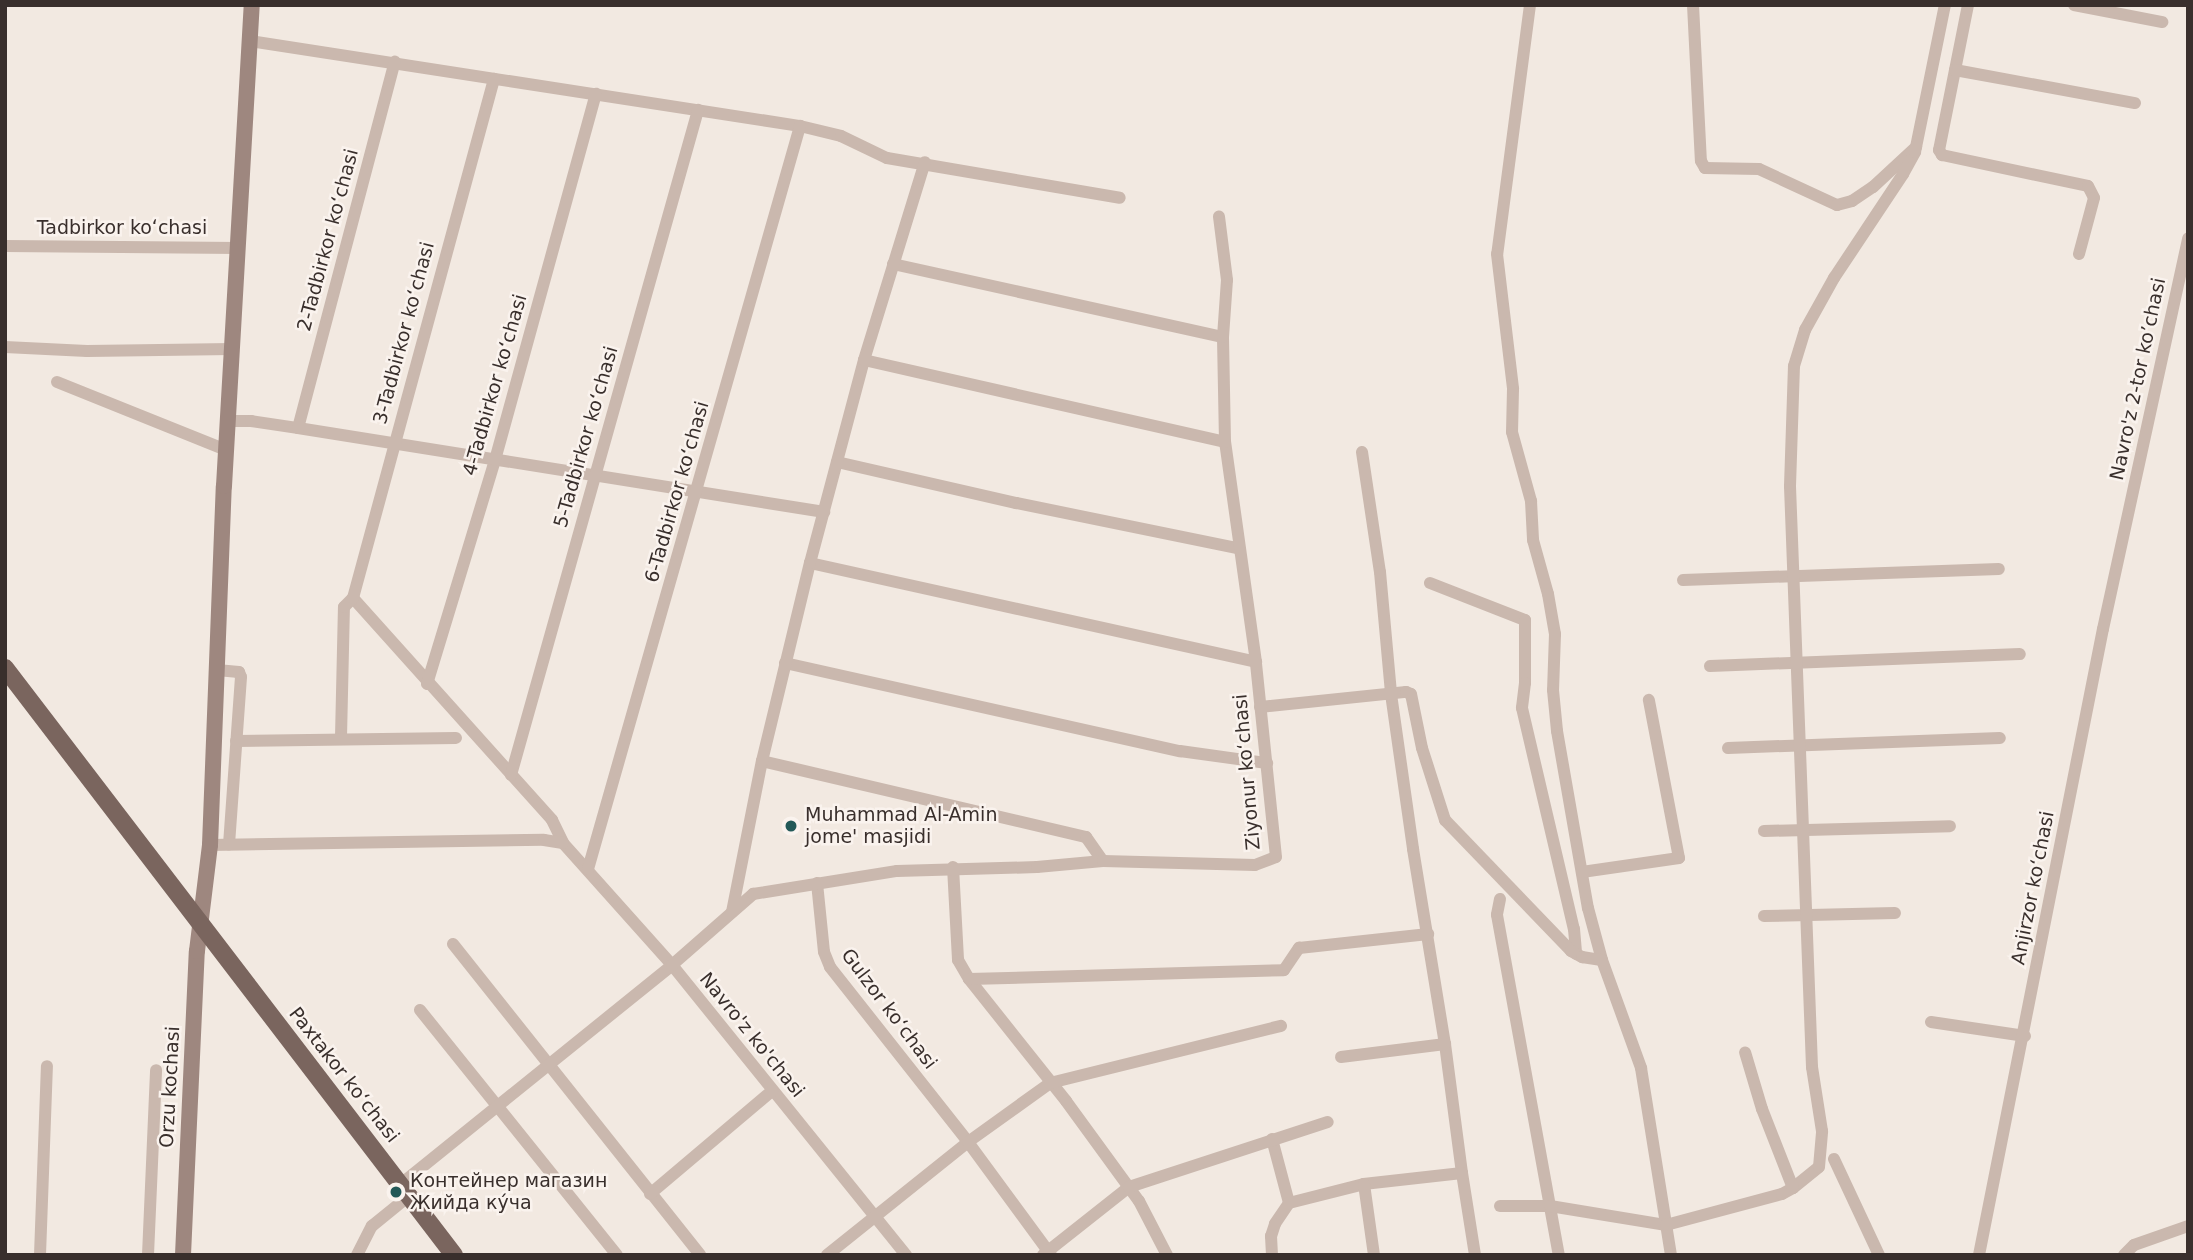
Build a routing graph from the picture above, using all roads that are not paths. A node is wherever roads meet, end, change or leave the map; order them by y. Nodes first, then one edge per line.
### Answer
1 (252, 5) edge
2 (1530, 5) edge
3 (1693, 5) edge
4 (1945, 5) edge
5 (1968, 5) edge
6 (2074, 5) edge
7 (2162, 22) dead end
8 (250, 41) junction
9 (395, 62) junction
10 (1955, 69) junction
11 (494, 79) junction
12 (596, 94) junction
13 (2135, 103) dead end
14 (698, 110) junction
15 (800, 126) junction
16 (1916, 147) junction
17 (925, 162) junction
18 (1120, 198) dead end
19 (1219, 218) dead end
20 (2188, 238) edge
21 (5, 246) edge
22 (238, 248) junction
23 (2079, 254) dead end
24 (893, 264) junction
25 (1223, 337) junction
26 (5, 347) edge
27 (232, 349) junction
28 (864, 360) junction
29 (57, 382) dead end
30 (228, 421) junction
31 (298, 428) junction
32 (1225, 442) junction
33 (393, 443) junction
34 (226, 450) junction
35 (1362, 452) dead end
36 (495, 460) junction
37 (837, 462) junction
38 (596, 477) junction
39 (697, 492) junction
40 (824, 512) junction
41 (1238, 548) junction
42 (810, 563) junction
43 (1999, 569) dead end
44 (1794, 578) junction
45 (1683, 580) dead end
46 (1430, 583) dead end
47 (353, 598) junction
48 (2020, 654) dead end
49 (1256, 662) junction
50 (785, 663) junction
51 (1797, 663) junction
52 (1710, 666) dead end
53 (5, 668) edge
54 (228, 671) junction
55 (428, 684) junction
56 (1391, 694) junction
57 (1649, 700) dead end
58 (1260, 707) junction
59 (341, 737) junction
60 (456, 738) dead end
61 (2000, 738) dead end
62 (236, 741) junction
63 (1801, 746) junction
64 (1728, 748) dead end
65 (762, 761) junction
66 (1267, 763) junction
67 (511, 775) junction
68 (1950, 826) dead end
69 (1804, 830) junction
70 (1765, 831) dead end
71 (563, 843) junction
72 (210, 845) junction
73 (229, 845) junction
74 (1103, 861) junction
75 (953, 867) junction
76 (588, 869) junction
77 (1582, 872) junction
78 (817, 883) junction
79 (1500, 899) dead end
80 (732, 912) junction
81 (1895, 913) dead end
82 (1808, 915) junction
83 (1763, 916) dead end
84 (200, 922) junction
85 (1428, 934) junction
86 (453, 944) dead end
87 (1576, 954) junction
88 (1602, 960) junction
89 (672, 965) junction
90 (969, 979) junction
91 (420, 1010) dead end
92 (1931, 1022) dead end
93 (1281, 1026) dead end
94 (2025, 1036) junction
95 (1445, 1044) junction
96 (1745, 1052) dead end
97 (1341, 1057) dead end
98 (548, 1064) junction
99 (47, 1066) dead end
100 (156, 1070) dead end
101 (1050, 1083) junction
102 (772, 1091) junction
103 (497, 1106) junction
104 (1328, 1122) dead end
105 (1272, 1139) junction
106 (968, 1143) junction
107 (1834, 1159) dead end
108 (1462, 1173) junction
109 (1364, 1184) junction
110 (1129, 1187) junction
111 (1793, 1188) junction
112 (405, 1189) junction
113 (650, 1194) junction
114 (1289, 1203) junction
115 (1500, 1206) dead end
116 (1550, 1206) junction
117 (875, 1217) junction
118 (1666, 1225) junction
119 (2188, 1226) edge
120 (1048, 1253) edge
121 (40, 1255) edge
122 (148, 1255) edge
123 (183, 1255) edge
124 (358, 1255) edge
125 (454, 1255) edge
126 (617, 1255) edge
127 (700, 1255) edge
128 (827, 1255) edge
129 (906, 1255) edge
130 (1167, 1255) edge
131 (1272, 1255) edge
132 (1374, 1255) edge
133 (1475, 1255) edge
134 (1559, 1255) edge
135 (1671, 1255) edge
136 (1879, 1255) edge
137 (1979, 1255) edge
138 (2124, 1255) edge

1 - 8 main road, Orzu kochasi
2 - 77 street
3 - 16 street
4 - 16 street
5 - 10 street
6 - 7 street
8 - 9 street
8 - 22 main road, Orzu kochasi
9 - 11 street
9 - 31 street, 2-Tadbirkor koʻchasi
10 - 13 street
10 - 23 street
11 - 12 street
11 - 33 street, 3-Tadbirkor koʻchasi
12 - 14 street
12 - 36 street, 4-Tadbirkor koʻchasi
14 - 15 street
14 - 38 street, 5-Tadbirkor koʻchasi
15 - 17 street
15 - 39 street, 6-Tadbirkor koʻchasi
16 - 44 street
17 - 18 street
17 - 24 street
19 - 25 street, Ziyonur koʻchasi
20 - 94 street, Anjirzor koʻchasi
21 - 22 street, Tadbirkor koʻchasi
22 - 27 main road, Orzu kochasi
24 - 25 street
24 - 28 street
25 - 32 street, Ziyonur koʻchasi
26 - 27 street
27 - 30 main road, Orzu kochasi
28 - 32 street
28 - 37 street
29 - 34 street
30 - 31 street
30 - 34 main road, Orzu kochasi
31 - 33 street
32 - 41 street, Ziyonur koʻchasi
33 - 36 street
33 - 47 street, 3-Tadbirkor koʻchasi
34 - 54 main road, Orzu kochasi
35 - 56 street
36 - 38 street
36 - 55 street, 4-Tadbirkor koʻchasi
37 - 40 street
37 - 41 street
38 - 39 street
38 - 67 street, 5-Tadbirkor koʻchasi
39 - 40 street
39 - 76 street, 6-Tadbirkor koʻchasi
40 - 42 street
41 - 49 street, Ziyonur koʻchasi
42 - 49 street
42 - 50 street
43 - 44 street
44 - 45 street
44 - 51 street
46 - 87 street
47 - 55 street, Navro'z ko'chasi
47 - 59 street, 3-Tadbirkor koʻchasi
48 - 51 street
49 - 58 street, Ziyonur koʻchasi
50 - 65 street
50 - 66 street
51 - 52 street
51 - 63 street
53 - 84 main road, Paxtakor koʻchasi
54 - 62 street
54 - 72 main road, Orzu kochasi
55 - 67 street, Navro'z ko'chasi
56 - 58 street
56 - 85 street
56 - 87 street
57 - 77 street
58 - 66 street, Ziyonur koʻchasi
59 - 60 street
59 - 62 street
61 - 63 street
62 - 73 street
63 - 64 street
63 - 69 street
65 - 74 street
65 - 80 street
66 - 74 street, Ziyonur koʻchasi
67 - 71 street, Navro'z ko'chasi
68 - 69 street
69 - 70 street
69 - 82 street
71 - 73 street
71 - 76 street, Navro'z ko'chasi
72 - 73 street
72 - 84 main road, Orzu kochasi
74 - 75 street, Ziyonur koʻchasi
75 - 78 street, Ziyonur koʻchasi
75 - 90 street
76 - 89 street, Navro'z ko'chasi
77 - 88 street
78 - 80 street, Ziyonur koʻchasi
78 - 106 street, Gulzor koʻchasi
79 - 116 street
80 - 89 street, Ziyonur koʻchasi
81 - 82 street
82 - 83 street
82 - 111 street
84 - 112 main road, Paxtakor koʻchasi
84 - 123 main road, Orzu kochasi
85 - 90 street
85 - 95 street
86 - 98 street
87 - 88 street
88 - 118 street
89 - 98 street, Ziyonur koʻchasi
89 - 102 street, Navro'z ko'chasi
90 - 101 street
91 - 103 street
92 - 94 street
93 - 101 street
94 - 137 street, Anjirzor koʻchasi
95 - 97 street
95 - 108 street
96 - 111 street
98 - 103 street, Ziyonur koʻchasi
98 - 113 street
99 - 121 street
100 - 122 street
101 - 106 street
101 - 110 street
102 - 113 street
102 - 117 street, Navro'z ko'chasi
103 - 112 street, Ziyonur koʻchasi
103 - 126 street
104 - 105 street, Gulzor koʻchasi
105 - 110 street, Gulzor koʻchasi
105 - 114 street
106 - 117 street
106 - 120 street, Gulzor koʻchasi
107 - 136 street
108 - 109 street
108 - 133 street
109 - 114 street
109 - 132 street
110 - 120 street, Gulzor koʻchasi
110 - 130 street
111 - 118 street
112 - 124 street, Ziyonur koʻchasi
112 - 125 main road, Paxtakor koʻchasi
113 - 127 street
114 - 131 street
115 - 116 street
116 - 118 street
116 - 134 street
117 - 128 street
117 - 129 street, Navro'z ko'chasi
118 - 135 street
119 - 138 street

